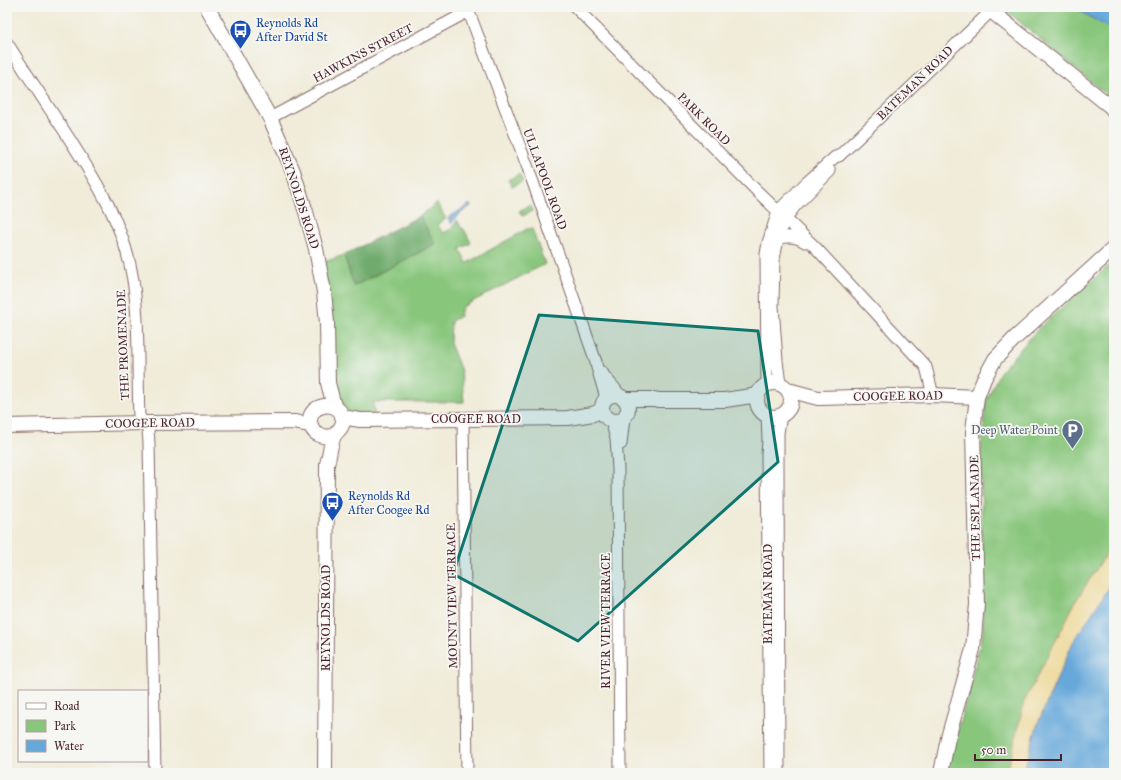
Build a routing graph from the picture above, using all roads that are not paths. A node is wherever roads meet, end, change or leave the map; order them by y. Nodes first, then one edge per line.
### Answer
1 (207, 7) edge
2 (575, 7) edge
3 (468, 9) edge
4 (989, 9) edge
5 (7, 43) edge
6 (1113, 109) edge
7 (270, 118) junction
8 (781, 215) junction
9 (778, 238) junction
10 (816, 248) junction
11 (1114, 248) edge
12 (933, 395) junction
13 (770, 396) junction
14 (977, 397) junction
15 (818, 398) junction
16 (615, 408) junction
17 (786, 410) junction
18 (335, 418) junction
19 (463, 419) junction
20 (143, 423) junction
21 (7, 426) edge
22 (314, 426) junction
23 (327, 464) junction
24 (155, 773) edge
25 (325, 773) edge
26 (468, 773) edge
27 (620, 773) edge
28 (770, 773) edge
29 (779, 773) edge
30 (941, 773) edge

1 - 7 street, REYNOLDS ROAD
2 - 8 street, PARK ROAD
3 - 7 street, HAWKINS STREET
3 - 16 street, ULLAPOOL ROAD
4 - 6 street
4 - 8 street, BATEMAN ROAD
5 - 20 street, THE PROMENADE
7 - 18 street, REYNOLDS ROAD
8 - 9 street, BATEMAN ROAD
8 - 10 street, PARK ROAD
8 - 13 street, BATEMAN ROAD
9 - 10 street, PARK ROAD
9 - 13 street, BATEMAN ROAD
10 - 12 street, PARK ROAD
11 - 14 street, THE ESPLANADE
12 - 14 street, COOGEE ROAD
12 - 15 street, COOGEE ROAD
13 - 15 street, COOGEE ROAD
13 - 16 street, COOGEE ROAD
13 - 17 street
13 - 17 street, BATEMAN ROAD
13 - 28 street, BATEMAN ROAD
14 - 30 street, THE ESPLANADE
15 - 17 street, COOGEE ROAD
16 - 19 street, COOGEE ROAD
16 - 27 street, RIVER VIEW TERRACE
17 - 29 street, BATEMAN ROAD
18 - 19 street, COOGEE ROAD
18 - 22 street, REYNOLDS ROAD
18 - 22 street
18 - 23 street, REYNOLDS ROAD
19 - 26 street, MOUNT VIEW TERRACE
20 - 21 street, COOGEE ROAD
20 - 22 street, COOGEE ROAD
20 - 24 street, THE PROMENADE
22 - 23 street, REYNOLDS ROAD
23 - 25 street, REYNOLDS ROAD

